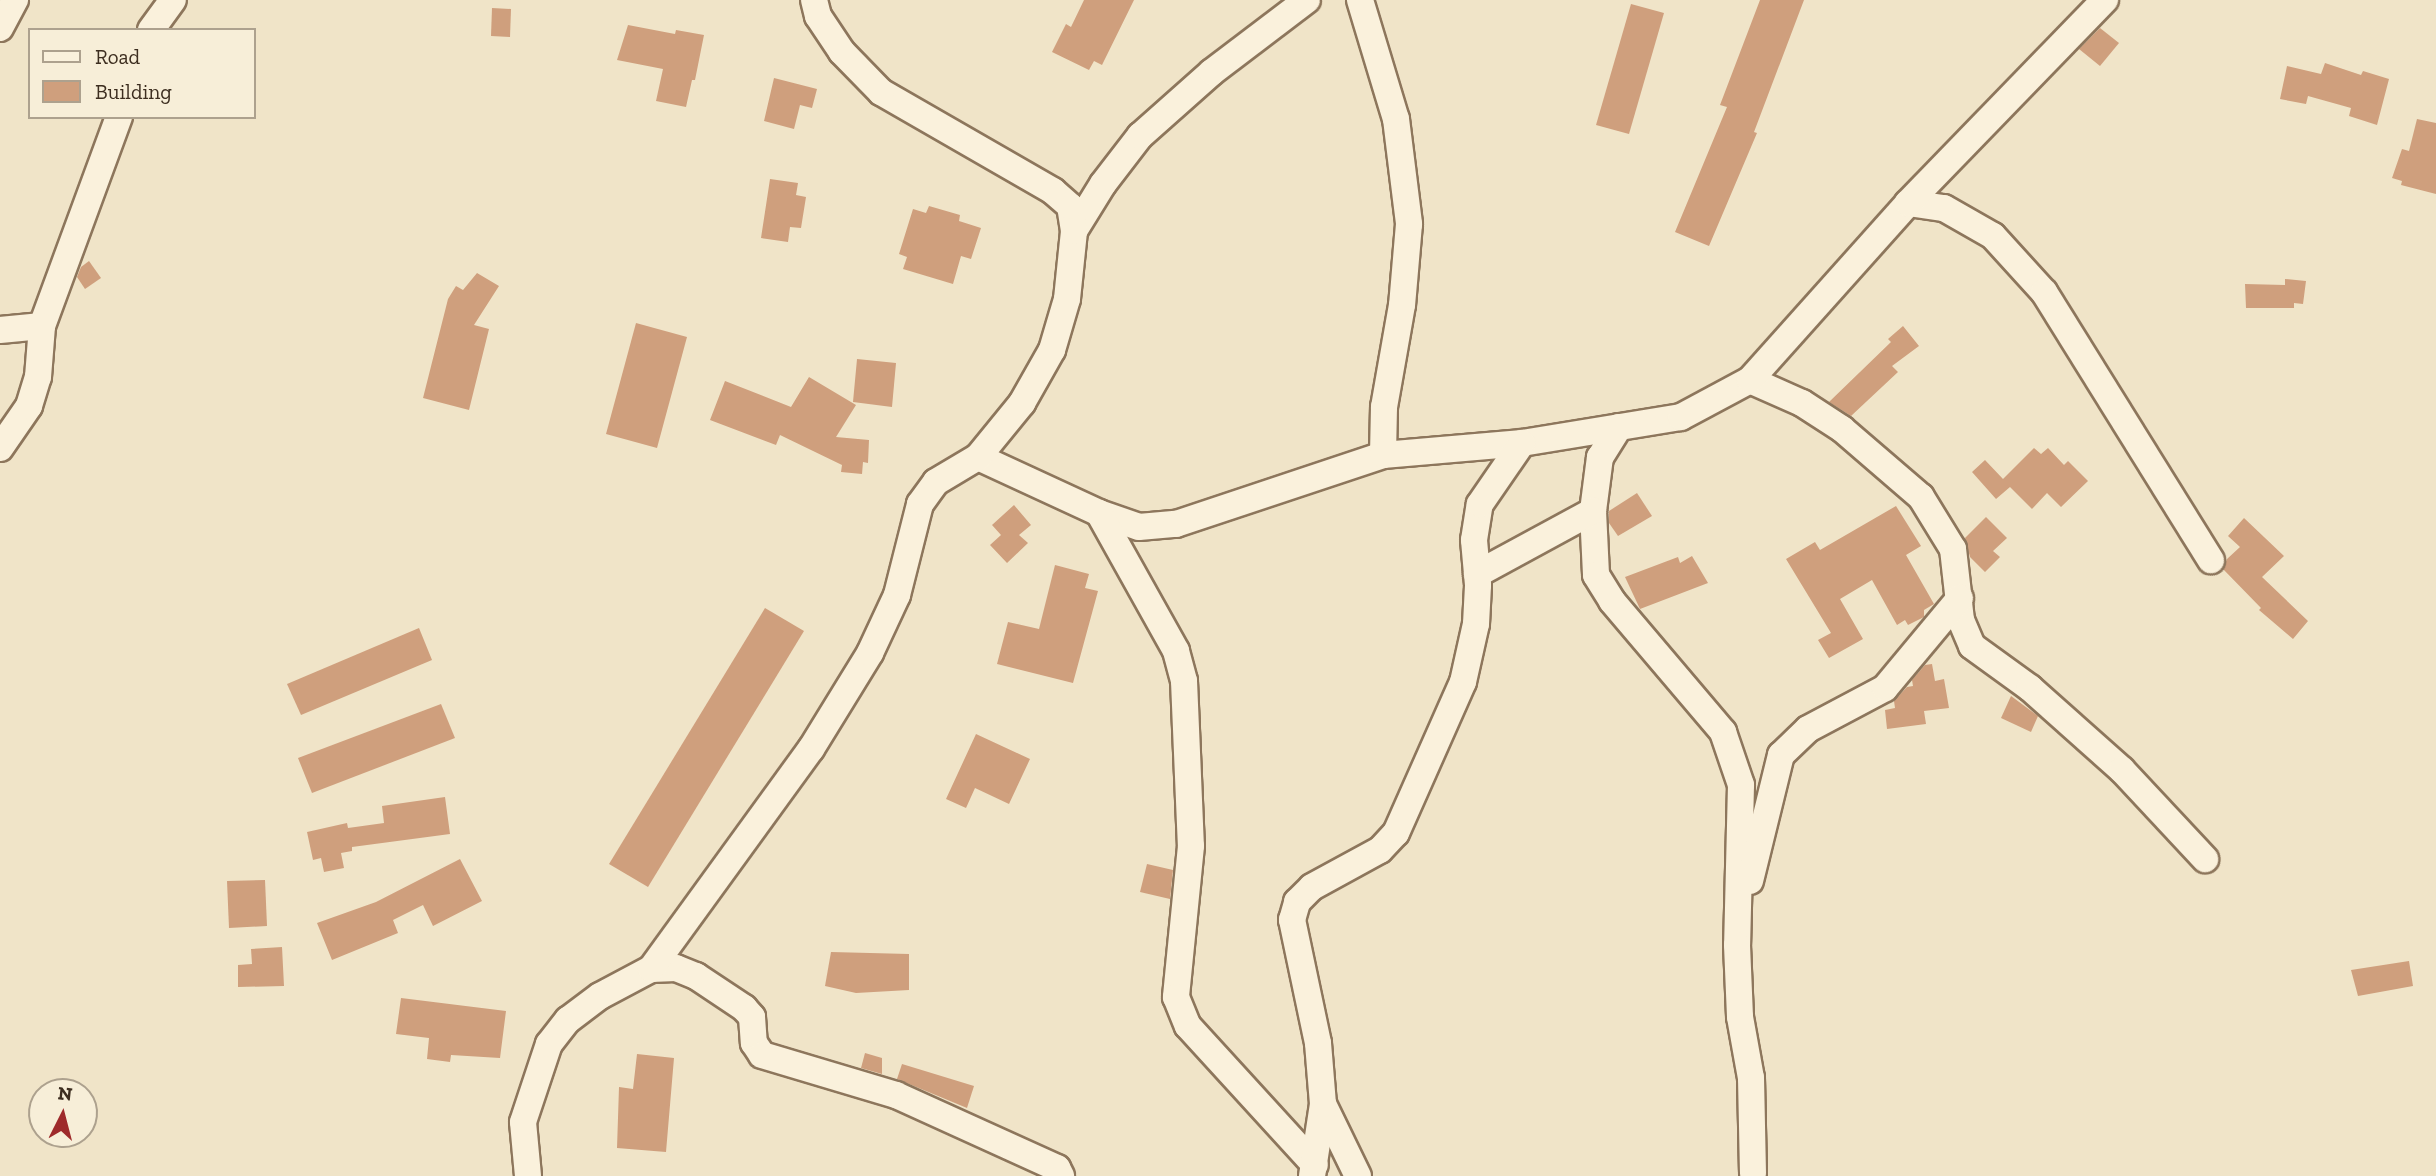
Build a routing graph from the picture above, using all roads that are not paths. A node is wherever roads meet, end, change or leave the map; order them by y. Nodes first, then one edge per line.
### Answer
1 (15, 0) edge
2 (173, 0) edge
3 (814, 0) edge
4 (1307, 0) edge
5 (1360, 0) edge
6 (2105, 0) edge
7 (0, 28) edge
8 (152, 28) edge
9 (118, 119) edge
10 (1908, 203) junction
11 (1074, 230) junction
12 (41, 326) junction
13 (0, 330) edge
14 (1750, 380) junction
15 (1619, 427) junction
16 (1522, 443) junction
17 (0, 448) edge
18 (1383, 455) junction
19 (978, 457) junction
20 (1593, 510) junction
21 (1099, 513) junction
22 (2211, 560) dead end
23 (1477, 574) junction
24 (1960, 598) junction
25 (2205, 859) dead end
26 (1737, 945) junction
27 (651, 969) junction
28 (1323, 1104) junction
29 (1314, 1171) edge
30 (1753, 1172) dead end
31 (528, 1176) edge
32 (1061, 1176) edge
33 (1359, 1176) edge

1 - 7 street
2 - 8 street
3 - 11 street
4 - 11 street
5 - 18 street
6 - 10 street
9 - 12 street
10 - 14 street
10 - 22 street
11 - 19 street
12 - 13 street
12 - 17 street
14 - 15 street
14 - 24 street
15 - 16 street
15 - 20 street
16 - 18 street
16 - 23 street
18 - 21 street
19 - 21 street
19 - 27 street
20 - 23 street
20 - 26 street
21 - 29 street
23 - 28 street
24 - 25 street
24 - 26 street
26 - 30 street
27 - 31 street
27 - 32 street
28 - 29 street
28 - 33 street

